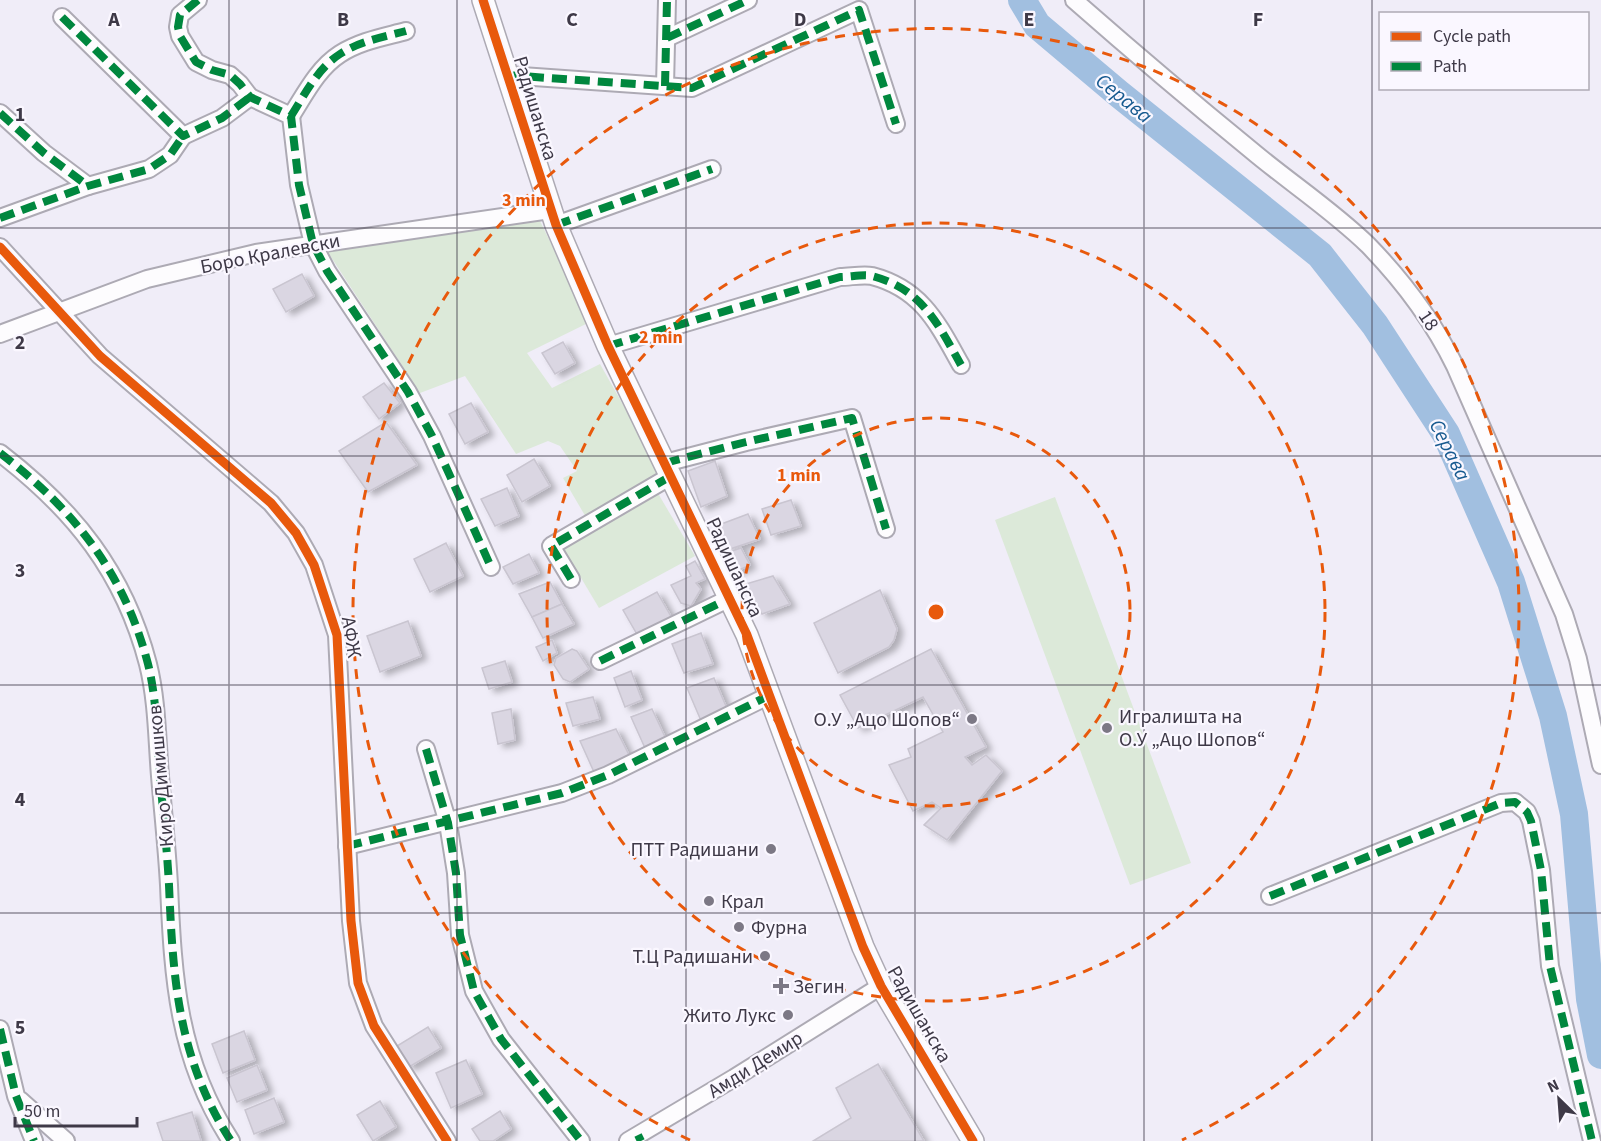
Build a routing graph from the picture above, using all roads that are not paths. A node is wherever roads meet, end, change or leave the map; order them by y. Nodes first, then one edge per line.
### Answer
1 (198, 0) edge
2 (483, 0) edge
3 (667, 0) edge
4 (748, 0) edge
5 (1074, 0) edge
6 (62, 17) dead end
7 (406, 31) dead end
8 (667, 38) junction
9 (506, 75) junction
10 (665, 86) junction
11 (250, 97) junction
12 (0, 113) edge
13 (291, 116) junction
14 (896, 124) dead end
15 (183, 136) junction
16 (712, 169) dead end
17 (88, 186) junction
18 (0, 218) edge
19 (553, 218) junction
20 (313, 244) junction
21 (0, 247) edge
22 (58, 312) junction
23 (0, 334) edge
24 (608, 346) junction
25 (961, 365) dead end
26 (0, 453) edge
27 (668, 469) junction
28 (886, 530) dead end
29 (490, 567) dead end
30 (571, 579) dead end
31 (730, 598) junction
32 (600, 661) dead end
33 (770, 695) junction
34 (426, 748) dead end
35 (1601, 765) edge
36 (448, 823) junction
37 (347, 846) junction
38 (1270, 896) dead end
39 (881, 986) junction
40 (0, 1029) edge
41 (16, 1096) junction
42 (635, 1139) edge
43 (34, 1141) edge
44 (66, 1141) edge
45 (231, 1141) edge
46 (447, 1141) edge
47 (582, 1141) edge
48 (973, 1141) edge
49 (1592, 1141) edge

1 - 11 street
2 - 9 street, Радишанска
3 - 8 street
4 - 8 street
5 - 35 street, 18
6 - 15 street
7 - 13 street
8 - 10 street
9 - 10 street
9 - 19 street, Радишанска
10 - 14 street
11 - 13 street
11 - 15 street
12 - 17 street
13 - 20 street
15 - 17 street
16 - 19 street, Боро Кралевски
17 - 18 street
19 - 20 street, Боро Кралевски
19 - 24 street, Радишанска
20 - 22 street, Боро Кралевски
20 - 29 street
21 - 22 street, АФЖ
22 - 23 street, Боро Кралевски
22 - 37 street, АФЖ
24 - 25 street
24 - 27 street, Радишанска
26 - 45 street, Киро Димишков
27 - 28 street
27 - 30 street
27 - 31 street, Радишанска
31 - 32 street
31 - 33 street, Радишанска
33 - 36 street
33 - 39 street, Радишанска
34 - 36 street
36 - 37 street
36 - 47 street
37 - 46 street, АФЖ
38 - 49 street
39 - 42 street, Амди Демир
39 - 48 street, Радишанска
40 - 41 street
41 - 43 street
41 - 44 street

